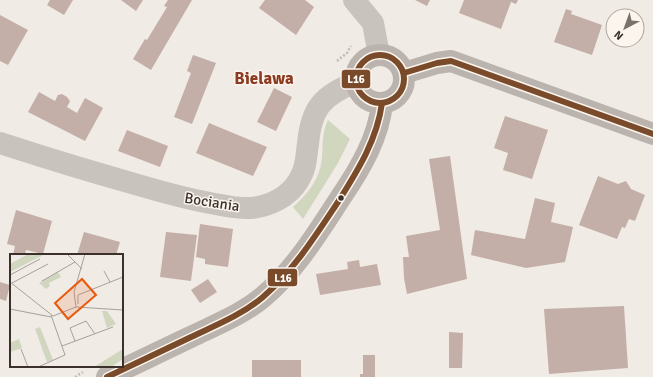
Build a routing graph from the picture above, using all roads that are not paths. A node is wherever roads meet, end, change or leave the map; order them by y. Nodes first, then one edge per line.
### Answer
1 (354, 0) edge
2 (379, 55) junction
3 (404, 73) junction
4 (356, 82) junction
5 (382, 103) junction
6 (653, 134) edge
7 (0, 144) edge
8 (107, 377) edge

1 - 2 street
2 - 3 street
2 - 4 street
3 - 5 street
3 - 6 street
4 - 5 street
4 - 7 street, Bociania
5 - 8 street

